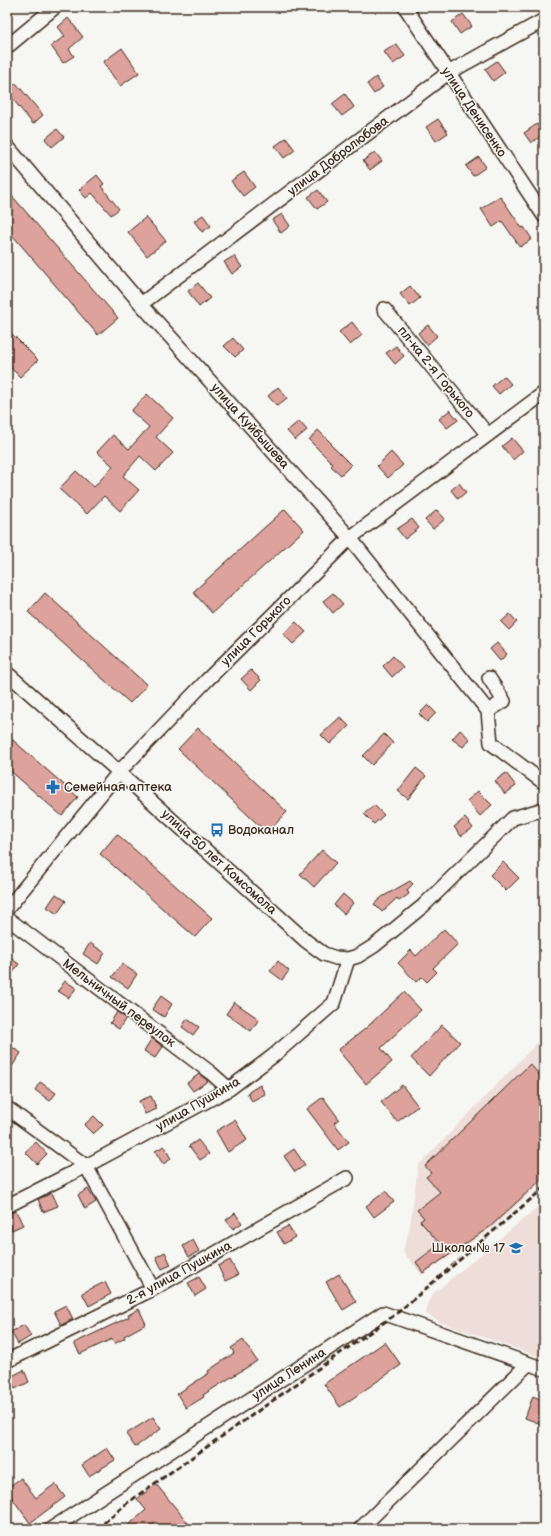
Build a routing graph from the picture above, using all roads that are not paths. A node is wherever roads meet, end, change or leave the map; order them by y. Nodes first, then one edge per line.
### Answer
1 (55, 7) edge
2 (405, 7) edge
3 (544, 20) edge
4 (7, 47) edge
5 (448, 73) junction
6 (7, 146) edge
7 (544, 216) edge
8 (141, 304) junction
9 (384, 308) dead end
10 (544, 393) edge
11 (488, 435) junction
12 (350, 538) junction
13 (7, 674) edge
14 (489, 678) dead end
15 (488, 711) junction
16 (119, 772) junction
17 (543, 782) dead end
18 (544, 809) edge
19 (7, 909) edge
20 (7, 918) edge
21 (348, 958) junction
22 (229, 1090) junction
23 (7, 1108) edge
24 (86, 1166) junction
25 (347, 1178) dead end
26 (7, 1206) edge
27 (153, 1289) junction
28 (7, 1360) edge
29 (528, 1364) junction
30 (544, 1369) edge
31 (51, 1529) edge
32 (360, 1529) edge

1 - 4 street
2 - 5 street, улица Денисенко
3 - 5 street, улица Добролюбова
5 - 7 street, улица Денисенко
5 - 8 street, улица Добролюбова
6 - 8 street, улица Куйбышева
8 - 12 street, улица Куйбышева
9 - 11 street, пл-ка 2-я Горького
10 - 11 street, улица Горького
11 - 12 street, улица Горького
12 - 15 street, улица Куйбышева
12 - 16 street, улица Горького
13 - 16 street, улица 50 лет Комсомола
14 - 15 street
15 - 17 street
16 - 19 street, улица Горького
16 - 21 street, улица 50 лет Комсомола
18 - 21 street
20 - 22 street, Мельничный переулок
21 - 22 street, улица Пушкина
22 - 24 street, улица Пушкина
23 - 24 street
24 - 26 street, улица Пушкина
24 - 27 street
25 - 27 street, 2-я улица Пушкина
27 - 28 street, 2-я улица Пушкина
29 - 30 street, улица Ленина
29 - 31 street, улица Ленина
29 - 32 street

